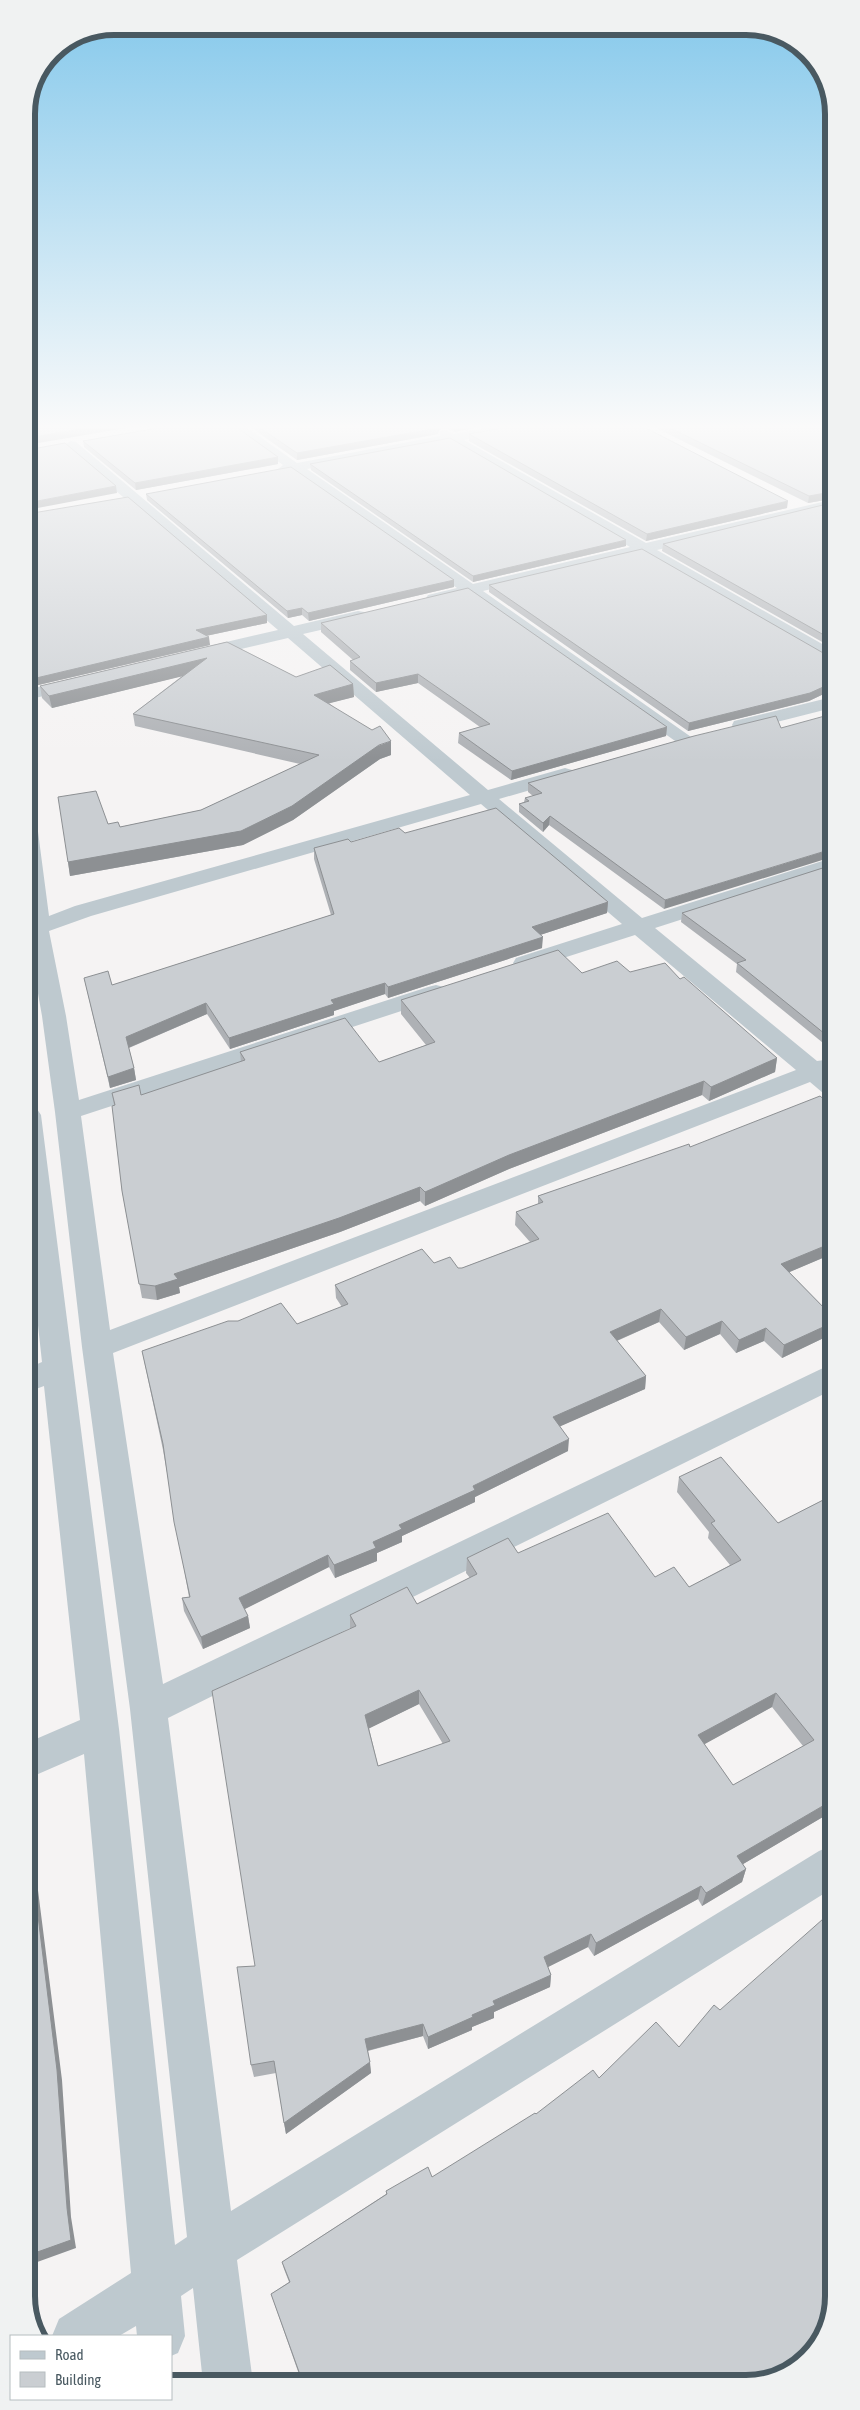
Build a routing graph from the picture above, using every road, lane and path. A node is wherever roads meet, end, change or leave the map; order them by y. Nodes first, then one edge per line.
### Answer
1 (179, 536) edge
2 (394, 536) edge
3 (622, 536) edge
4 (690, 536) edge
5 (642, 548) junction
6 (470, 589) junction
7 (423, 600) edge
8 (376, 611) edge
9 (291, 631) junction
10 (825, 652) edge
11 (178, 658) edge
12 (93, 679) edge
13 (35, 693) edge
14 (825, 704) edge
15 (581, 769) edge
16 (486, 796) junction
17 (825, 866) edge
18 (35, 920) edge
19 (638, 926) junction
20 (35, 934) edge
21 (508, 969) edge
22 (461, 984) edge
23 (825, 1073) edge
24 (825, 1074) edge
25 (68, 1112) junction
26 (35, 1248) edge
27 (96, 1347) junction
28 (42, 1375) edge
29 (825, 1380) edge
30 (148, 1710) junction
31 (100, 1729) junction
32 (35, 1757) edge
33 (825, 1870) edge
34 (210, 2250) junction
35 (155, 2286) junction
36 (78, 2335) edge
37 (161, 2335) edge
38 (227, 2375) edge

1 - 9 street
2 - 6 street
3 - 5 street
4 - 5 street
5 - 6 street
5 - 10 street
6 - 7 street
6 - 14 street
8 - 9 street
9 - 11 street
9 - 16 street
12 - 13 street
15 - 16 street
16 - 18 street
16 - 19 street
17 - 19 street
19 - 21 street
19 - 23 street
20 - 25 street
22 - 25 street
24 - 27 street
25 - 27 street
26 - 28 street
27 - 30 street
28 - 31 street
29 - 30 street
30 - 34 street
31 - 32 street
31 - 35 street
33 - 34 street
34 - 35 street
34 - 38 street
35 - 36 street
35 - 37 street

